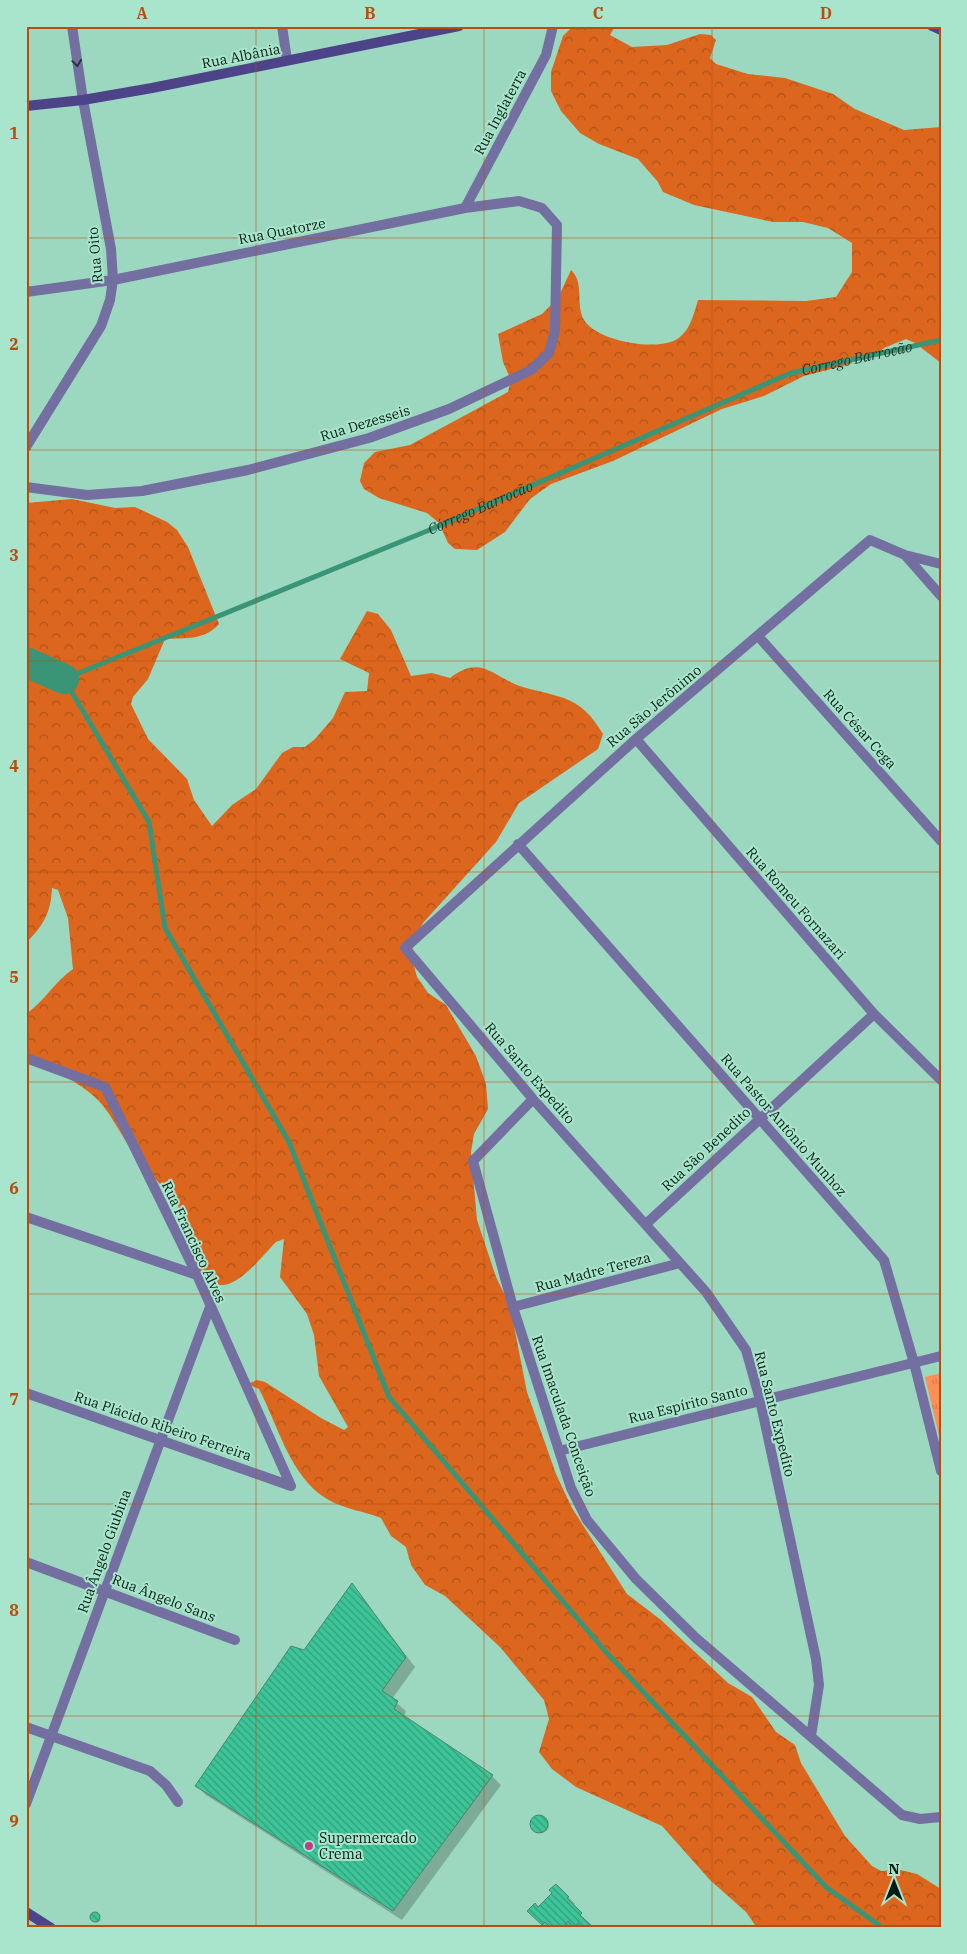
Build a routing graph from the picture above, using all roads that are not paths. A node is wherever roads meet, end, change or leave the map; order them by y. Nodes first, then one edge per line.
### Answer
1 (72, 26) edge
2 (282, 26) edge
3 (460, 26) edge
4 (553, 26) edge
5 (932, 26) edge
6 (428, 30) edge
7 (941, 30) edge
8 (287, 60) junction
9 (82, 100) junction
10 (26, 106) edge
11 (465, 208) junction
12 (542, 208) joint
13 (113, 280) junction
14 (26, 292) edge
15 (26, 447) edge
16 (26, 487) edge
17 (904, 555) junction
18 (941, 564) edge
19 (941, 596) edge
20 (758, 636) junction
21 (636, 739) junction
22 (941, 841) edge
23 (518, 844) junction
24 (404, 948) joint
25 (874, 1014) junction
26 (26, 1058) edge
27 (941, 1080) edge
28 (534, 1099) junction
29 (760, 1118) junction
30 (26, 1218) edge
31 (646, 1224) junction
32 (680, 1263) junction
33 (197, 1275) junction
34 (210, 1308) junction
35 (513, 1308) junction
36 (941, 1356) edge
37 (914, 1363) junction
38 (26, 1393) edge
39 (760, 1400) junction
40 (160, 1439) junction
41 (559, 1451) junction
42 (941, 1471) edge
43 (290, 1486) joint
44 (26, 1562) edge
45 (104, 1589) junction
46 (234, 1640) dead end
47 (26, 1727) edge
48 (51, 1736) junction
49 (810, 1736) junction
50 (178, 1802) dead end
51 (26, 1804) edge
52 (941, 1817) edge
53 (29, 1917) edge
54 (51, 1928) edge

1 -> 9 street, Rua Oito
2 - 8 street
3 - 6 street, Rua Albânia
4 - 11 street, Rua Inglaterra
5 - 7 street
6 - 8 street, Rua Albânia
8 - 9 street, Rua Albânia
9 - 10 street, Rua Albânia
9 - 13 street, Rua Oito
11 - 12 street, Rua Quatorze
11 - 13 street, Rua Quatorze
12 - 16 street, Rua Dezesseis
13 - 14 street, Rua Quatorze
13 - 15 street, Rua Oito
17 - 18 street, Rua São Jerônimo
17 - 19 street
17 - 20 street, Rua São Jerônimo
20 - 21 street, Rua São Jerônimo
20 - 22 street, Rua César Cega
21 - 23 street, Rua São Jerônimo
21 - 25 street, Rua Romeu Fornazari
23 - 24 street, Rua São Jerônimo
23 - 29 street, Rua Pastor Antônio Munhoz
24 - 28 street, Rua Santo Expedito
25 - 27 street, Rua Romeu Fornazari
25 - 29 street, Rua São Benedito
26 - 33 street, Rua Francisco Alves
28 - 31 street, Rua Santo Expedito
28 - 35 street, Rua Imaculada Conceição
29 - 31 street, Rua São Benedito
29 - 37 street, Rua Pastor Antônio Munhoz
30 - 33 street
31 - 32 street, Rua Santo Expedito
32 - 35 street, Rua Madre Tereza
32 - 39 street, Rua Santo Expedito
33 - 34 street, Rua Francisco Alves
34 - 40 street, Rua Ângelo Giubina
34 - 43 street, Rua Francisco Alves
35 - 41 street, Rua Imaculada Conceição
36 - 37 street, Rua Espírito Santo
37 - 39 street, Rua Espírito Santo
37 - 42 street, Rua Pastor Antônio Munhoz
38 - 40 street, Rua Plácido Ribeiro Ferreira
39 - 41 street, Rua Espírito Santo
39 - 49 street, Rua Santo Expedito
40 - 43 street, Rua Plácido Ribeiro Ferreira
40 - 45 street, Rua Ângelo Giubina
41 - 49 street, Rua Imaculada Conceição
44 - 45 street, Rua Ângelo Sans
45 - 46 street, Rua Ângelo Sans
45 - 48 street, Rua Ângelo Giubina
47 - 48 street
48 - 50 street
48 - 51 street, Rua Ângelo Giubina
49 - 52 street
53 - 54 street

